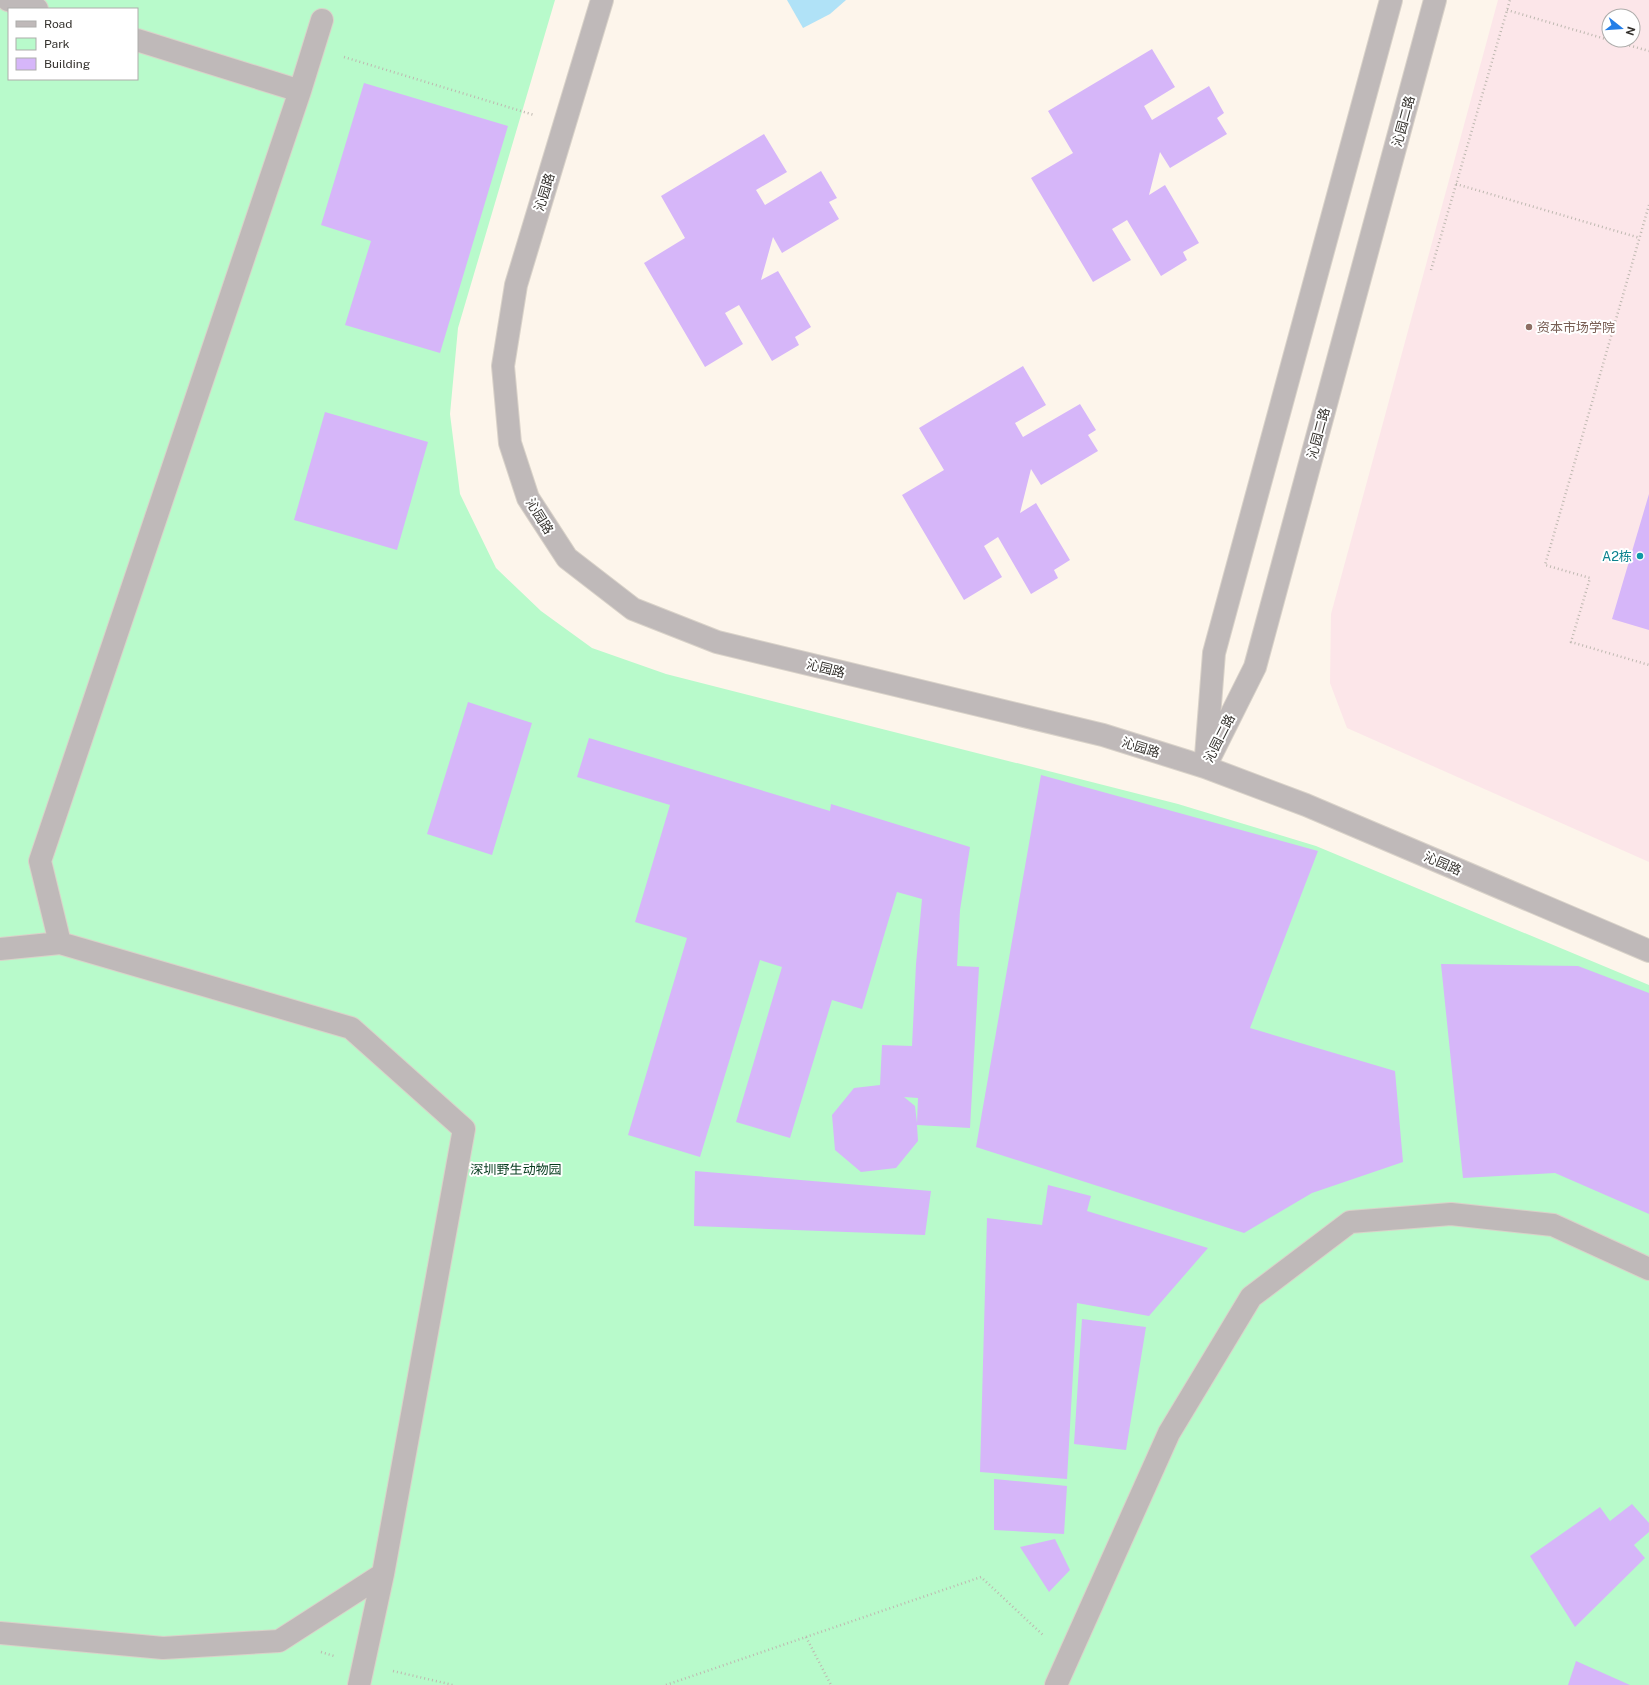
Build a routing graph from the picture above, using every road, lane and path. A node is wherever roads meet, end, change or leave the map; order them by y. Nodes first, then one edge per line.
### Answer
1 (8, 0) edge
2 (602, 0) edge
3 (1391, 0) edge
4 (1435, 0) edge
5 (1510, 0) edge
6 (34, 8) edge
7 (1507, 10) junction
8 (322, 20) dead end
9 (1601, 38) edge
10 (138, 40) edge
11 (313, 48) junction
12 (1636, 48) edge
13 (1649, 52) edge
14 (300, 91) junction
15 (565, 124) junction
16 (1456, 184) junction
17 (1649, 205) edge
18 (1640, 238) junction
19 (1431, 270) dead end
20 (1649, 665) edge
21 (1205, 767) junction
22 (60, 943) junction
23 (0, 949) edge
24 (1649, 951) edge
25 (1649, 1269) edge
26 (383, 1574) junction
27 (0, 1633) edge
28 (806, 1637) junction
29 (1067, 1658) junction
30 (359, 1685) edge
31 (666, 1685) edge
32 (831, 1685) edge
33 (1056, 1685) edge

1 - 6 street
2 - 15 street, 沁园路
3 - 21 street, 沁园二路
4 - 21 street, 沁园二路
5 - 7 path
7 - 9 path
7 - 16 path
8 - 11 street
10 - 14 street
11 - 14 street
11 - 15 path
12 - 13 path
14 - 22 street
15 - 21 street, 沁园路
16 - 18 path
16 - 19 path
17 - 18 path
18 - 20 path
21 - 24 street, 沁园路
22 - 23 street
22 - 26 street
25 - 29 street
26 - 27 street
26 - 30 street
28 - 29 path
28 - 31 path
28 - 32 path
29 - 33 street

